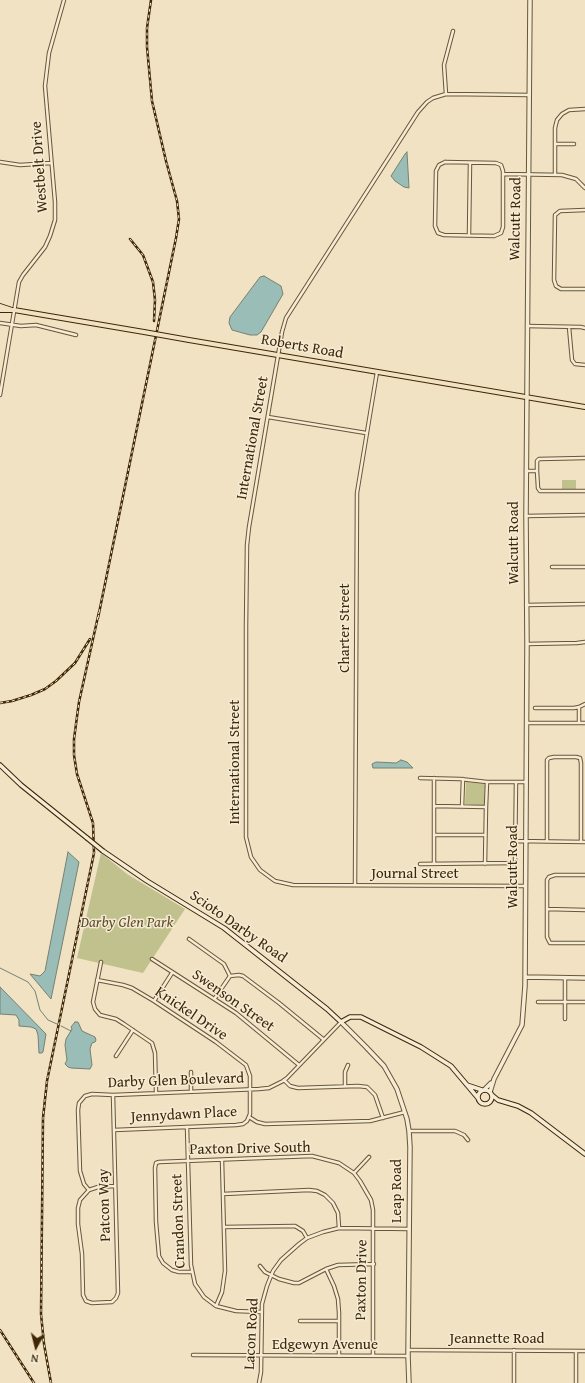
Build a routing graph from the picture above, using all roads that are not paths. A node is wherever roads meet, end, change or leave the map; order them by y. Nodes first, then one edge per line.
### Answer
1 (64, 0) edge
2 (530, 0) edge
3 (453, 31) dead end
4 (446, 94) junction
5 (529, 95) junction
6 (585, 109) edge
7 (555, 144) junction
8 (574, 144) dead end
9 (0, 162) edge
10 (470, 162) junction
11 (51, 163) junction
12 (504, 174) junction
13 (529, 174) junction
14 (555, 174) junction
15 (585, 188) edge
16 (585, 210) edge
17 (469, 236) junction
18 (585, 289) edge
19 (0, 306) edge
20 (0, 310) edge
21 (14, 310) junction
22 (0, 323) edge
23 (12, 324) junction
24 (527, 326) junction
25 (569, 327) junction
26 (585, 328) edge
27 (76, 335) dead end
28 (278, 355) junction
29 (585, 365) edge
30 (377, 372) junction
31 (0, 395) edge
32 (527, 397) junction
33 (585, 407) edge
34 (268, 417) junction
35 (366, 433) junction
36 (585, 458) edge
37 (526, 471) junction
38 (537, 471) junction
39 (585, 491) edge
40 (585, 515) edge
41 (526, 516) junction
42 (552, 567) dead end
43 (585, 567) edge
44 (585, 604) edge
45 (526, 605) junction
46 (585, 642) edge
47 (527, 644) junction
48 (585, 704) edge
49 (579, 707) junction
50 (535, 708) dead end
51 (526, 723) junction
52 (579, 723) junction
53 (585, 723) edge
54 (0, 765) edge
55 (420, 778) dead end
56 (434, 778) junction
57 (463, 779) junction
58 (487, 782) junction
59 (516, 782) junction
60 (525, 782) junction
61 (434, 806) junction
62 (462, 807) junction
63 (486, 807) junction
64 (434, 835) junction
65 (485, 835) junction
66 (516, 841) junction
67 (525, 841) junction
68 (547, 841) junction
69 (583, 842) edge
70 (420, 864) dead end
71 (434, 864) junction
72 (485, 864) junction
73 (585, 875) edge
74 (306, 885) joint
75 (355, 885) junction
76 (525, 886) junction
77 (547, 909) junction
78 (585, 910) edge
79 (189, 939) dead end
80 (585, 943) edge
81 (152, 959) dead end
82 (101, 962) dead end
83 (172, 972) junction
84 (230, 976) junction
85 (525, 977) junction
86 (565, 978) junction
87 (585, 978) edge
88 (98, 980) junction
89 (215, 998) junction
90 (154, 1001) junction
91 (538, 1002) dead end
92 (565, 1002) junction
93 (585, 1002) edge
94 (565, 1019) dead end
95 (340, 1022) junction
96 (133, 1030) junction
97 (323, 1039) junction
98 (116, 1056) dead end
99 (299, 1064) junction
100 (348, 1065) dead end
101 (191, 1072) dead end
102 (494, 1079) junction
103 (284, 1080) junction
104 (466, 1084) junction
105 (345, 1086) junction
106 (250, 1090) junction
107 (483, 1090) junction
108 (191, 1091) junction
109 (156, 1092) junction
110 (491, 1093) junction
111 (113, 1095) junction
112 (478, 1098) junction
113 (504, 1102) junction
114 (488, 1103) junction
115 (406, 1112) junction
116 (249, 1117) junction
117 (383, 1118) junction
118 (187, 1127) junction
119 (114, 1130) junction
120 (409, 1131) junction
121 (468, 1140) dead end
122 (585, 1154) edge
123 (369, 1157) dead end
124 (222, 1160) junction
125 (188, 1161) junction
126 (354, 1173) junction
127 (115, 1186) junction
128 (88, 1190) junction
129 (223, 1194) junction
130 (224, 1227) junction
131 (339, 1228) junction
132 (374, 1228) junction
133 (409, 1229) junction
134 (307, 1238) junction
135 (374, 1264) junction
136 (260, 1266) dead end
137 (326, 1269) junction
138 (192, 1272) junction
139 (271, 1275) junction
140 (216, 1306) junction
141 (261, 1312) junction
142 (300, 1321) dead end
143 (339, 1321) junction
144 (408, 1350) junction
145 (514, 1350) junction
146 (576, 1351) junction
147 (585, 1351) edge
148 (193, 1355) dead end
149 (261, 1355) junction
150 (339, 1356) junction
151 (373, 1356) junction
152 (408, 1356) junction
153 (259, 1383) edge
154 (409, 1383) edge
155 (514, 1383) edge
156 (576, 1383) edge

1 - 11 street, Westbelt Drive
2 - 5 street, Walcutt Road
3 - 4 street
4 - 5 street, International Street
4 - 28 street, International Street
5 - 13 street, Walcutt Road
6 - 7 street
7 - 8 street
7 - 14 street
9 - 11 street
10 - 12 street
10 - 17 street
10 - 17 street
11 - 21 street, Westbelt Drive
12 - 13 street
12 - 17 street
13 - 14 street
13 - 24 street, Walcutt Road
14 - 15 street
16 - 18 street
19 - 21 main road, Roberts Road
20 - 21 main road, Roberts Road
21 - 23 street, Westbelt Drive
21 - 28 main road, Roberts Road, bridge
22 - 23 street
23 - 27 street
23 - 31 street, Westbelt Drive
24 - 25 street
24 - 32 street, Walcutt Road
25 - 26 street
25 - 29 street
28 - 30 main road, Roberts Road
28 - 34 street, International Street
30 - 32 main road, Roberts Road
30 - 35 street, Charter Street
32 - 33 main road, Roberts Road
32 - 37 street, Walcutt Road
34 - 35 street
34 - 74 street, International Street
35 - 75 street, Charter Street
36 - 38 street
37 - 38 street
37 - 41 street, Walcutt Road
38 - 39 street
40 - 41 street
41 - 45 street, Walcutt Road
42 - 43 street
44 - 45 street
45 - 47 street, Walcutt Road
46 - 47 street
47 - 51 street, Walcutt Road
48 - 49 street
49 - 50 street
49 - 52 street
51 - 52 street
51 - 60 street, Walcutt Road
52 - 53 street
54 - 95 street, Scioto Darby Road, bridge
55 - 56 street
56 - 57 street
56 - 61 street
57 - 58 street
57 - 62 street
58 - 59 street
58 - 63 street
59 - 60 street
59 - 66 street
60 - 67 street, Walcutt Road
61 - 62 street
61 - 64 street
62 - 63 street
63 - 65 street
64 - 65 street
64 - 71 street
65 - 72 street
66 - 67 street
66 - 72 street
67 - 68 street
67 - 76 street, Walcutt Road
68 - 69 street
68 - 69 street
70 - 71 street
71 - 72 street
73 - 77 street
74 - 75 street, Journal Street
75 - 76 street, Journal Street
76 - 85 street, Walcutt Road
77 - 78 street
77 - 80 street
79 - 84 street
81 - 83 street, Swenson Street
82 - 88 street
83 - 89 street, Swenson Street
83 - 90 street
84 - 89 street
84 - 97 street
85 - 86 street
85 - 102 street, Walcutt Road
86 - 87 street
86 - 92 street
88 - 90 street, Knickel Drive
88 - 96 street
89 - 99 street, Swenson Street
90 - 106 street, Knickel Drive
91 - 92 street
92 - 93 street
92 - 94 street
95 - 97 street, Darby Glen Boulevard
95 - 104 street
95 - 115 street, Leap Road
96 - 98 street
96 - 109 street
97 - 99 street, Darby Glen Boulevard
99 - 103 street, Darby Glen Boulevard
100 - 105 street
101 - 108 street
102 - 107 street, Walcutt Road
102 - 110 street, Walcutt Road
103 - 105 street
103 - 106 street, Darby Glen Boulevard
104 - 107 street
104 - 112 street
105 - 117 street
106 - 108 street, Darby Glen Boulevard
106 - 116 street, Jennydawn Place
107 - 110 street
107 - 112 street
108 - 109 street, Darby Glen Boulevard
109 - 111 street, Darby Glen Boulevard
110 - 113 street
110 - 114 street
111 - 119 street, Patcon Way
111 - 128 street, Darby Glen Boulevard
112 - 114 street
113 - 114 street
113 - 122 street
115 - 117 street
115 - 120 street, Leap Road
116 - 117 street
116 - 118 street, Jennydawn Place
118 - 119 street, Jennydawn Place
118 - 125 street, Crandon Street
119 - 127 street, Patcon Way
120 - 121 street
120 - 133 street, Leap Road
123 - 126 street
124 - 125 street, Paxton Drive South
124 - 126 street, Paxton Drive South
124 - 129 street
125 - 138 street, Crandon Street
125 - 138 street, Paxton Drive South
126 - 132 street, Paxton Drive South
127 - 128 street
127 - 128 street, Patcon Way
129 - 130 street
129 - 131 street
130 - 134 street
130 - 140 street
131 - 132 street, Lacon Road
131 - 134 street, Lacon Road
132 - 133 street, Lacon Road
132 - 135 street, Paxton Drive
133 - 144 street, Leap Road
134 - 139 street, Lacon Road
135 - 137 street
135 - 151 street, Paxton Drive
136 - 139 street
137 - 139 street
137 - 143 street
138 - 140 street, Crandon Street
139 - 141 street, Lacon Road
140 - 141 street, Crandon Street
141 - 149 street, Lacon Road
142 - 143 street
143 - 150 street
144 - 145 street, Jeannette Road
144 - 152 street, Leap Road
145 - 146 street, Jeannette Road
145 - 155 street
146 - 147 street, Jeannette Road
146 - 156 street
148 - 149 street, Edgewyn Avenue
149 - 150 street, Edgewyn Avenue
149 - 153 street, Lacon Road
150 - 151 street, Edgewyn Avenue
151 - 152 street, Edgewyn Avenue
152 - 154 street, Leap Road

